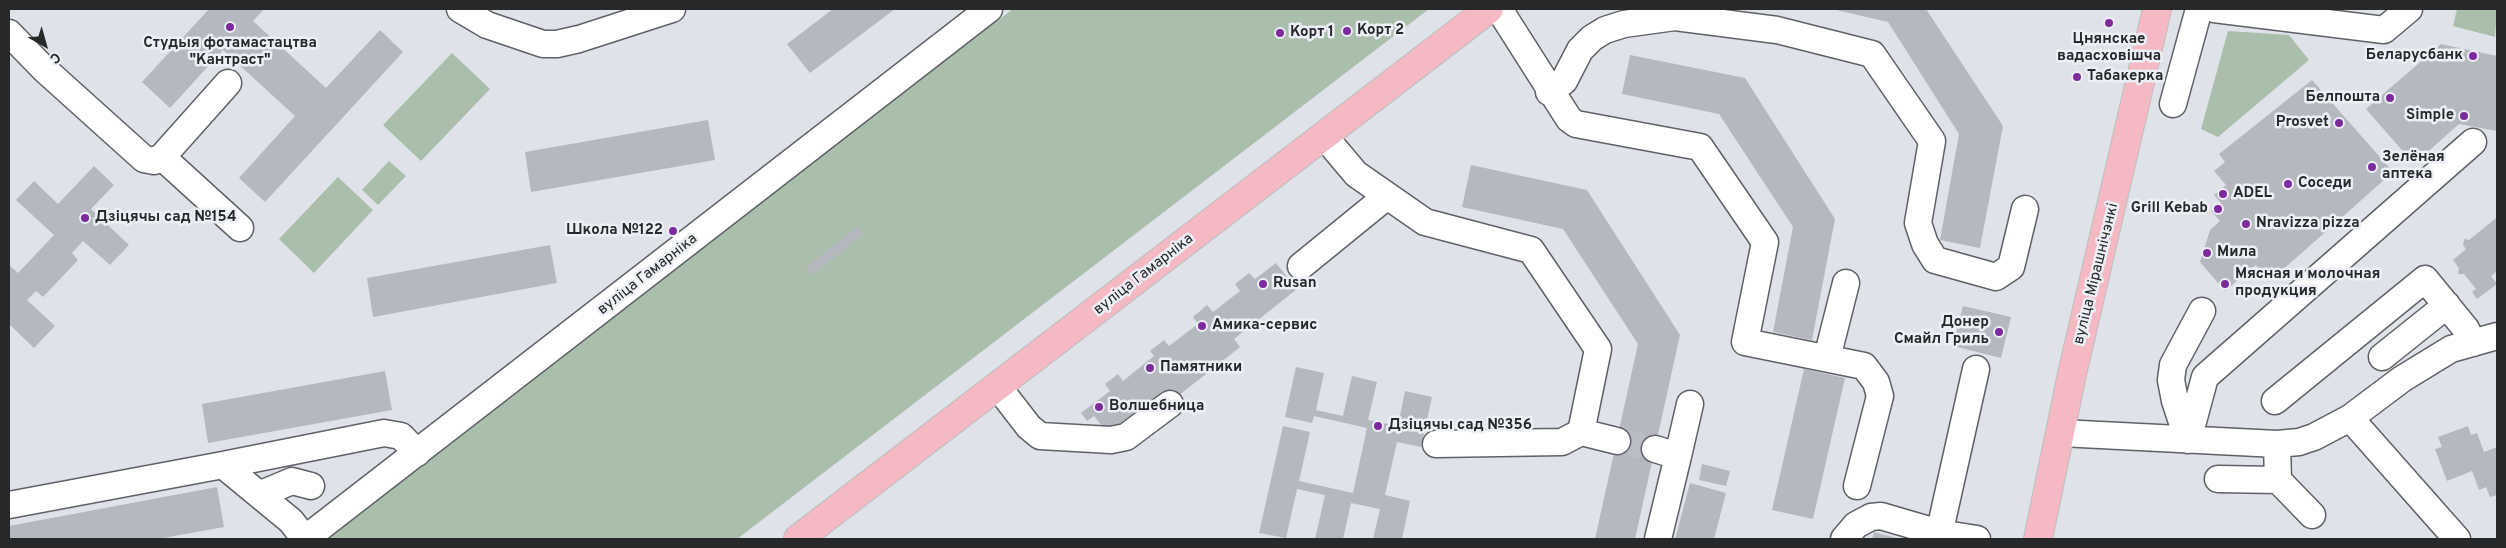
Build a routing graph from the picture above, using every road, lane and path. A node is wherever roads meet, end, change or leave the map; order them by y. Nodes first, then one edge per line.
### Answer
1 (460, 9) edge
2 (672, 9) edge
3 (989, 9) edge
4 (1489, 9) edge
5 (1499, 9) edge
6 (2157, 9) edge
7 (2409, 9) edge
8 (2212, 10) edge
9 (9, 33) edge
10 (228, 83) dead end
11 (1549, 92) junction
12 (2174, 104) dead end
13 (1324, 136) junction
14 (2474, 142) dead end
15 (162, 157) junction
16 (1387, 196) junction
17 (2025, 209) dead end
18 (240, 228) dead end
19 (1301, 266) dead end
20 (1846, 283) dead end
21 (2446, 305) junction
22 (2202, 311) dead end
23 (2485, 339) edge
24 (2382, 357) dead end
25 (1827, 358) junction
26 (1976, 369) dead end
27 (998, 387) junction
28 (2275, 401) dead end
29 (1170, 404) dead end
30 (1690, 404) dead end
31 (2350, 418) junction
32 (1581, 432) junction
33 (2061, 433) junction
34 (1617, 440) tunnel mouth
35 (2188, 440) junction
36 (1436, 444) dead end
37 (2277, 444) junction
38 (417, 453) junction
39 (224, 465) junction
40 (2218, 479) dead end
41 (2278, 480) junction
42 (311, 486) dead end
43 (1857, 486) dead end
44 (261, 494) junction
45 (9, 505) edge
46 (2312, 516) dead end
47 (1939, 536) edge
48 (305, 539) edge
49 (798, 539) edge
50 (1658, 539) edge
51 (1844, 539) edge
52 (1977, 539) edge
53 (2038, 539) edge
54 (2457, 539) edge

1 - 2 street
3 - 38 street, вуліца Гамарніка
4 - 13 main road, вуліца Гамарніка
5 - 11 street
6 - 33 main road, вуліца Мірашнічэнкі
7 - 8 street
8 - 12 street
9 - 15 street
10 - 15 street
11 - 17 street
11 - 25 street
13 - 16 street
13 - 27 main road, вуліца Гамарніка
14 - 35 street
15 - 18 street
16 - 19 street
16 - 32 street
20 - 25 street
21 - 23 street
21 - 24 street
21 - 28 street
22 - 35 street
23 - 31 street
25 - 43 street
26 - 47 street
27 - 29 street
27 - 49 main road, вуліца Гамарніка
30 - 50 street
31 - 37 street
31 - 54 street
32 - 34 street
32 - 36 street
33 - 35 street
33 - 53 main road, вуліца Мірашнічэнкі
35 - 37 street
37 - 41 street
38 - 39 street
38 - 48 street, вуліца Гамарніка
39 - 44 street
39 - 45 street
40 - 41 street
41 - 46 street
42 - 44 street
44 - 48 street
47 - 51 street
47 - 52 street

